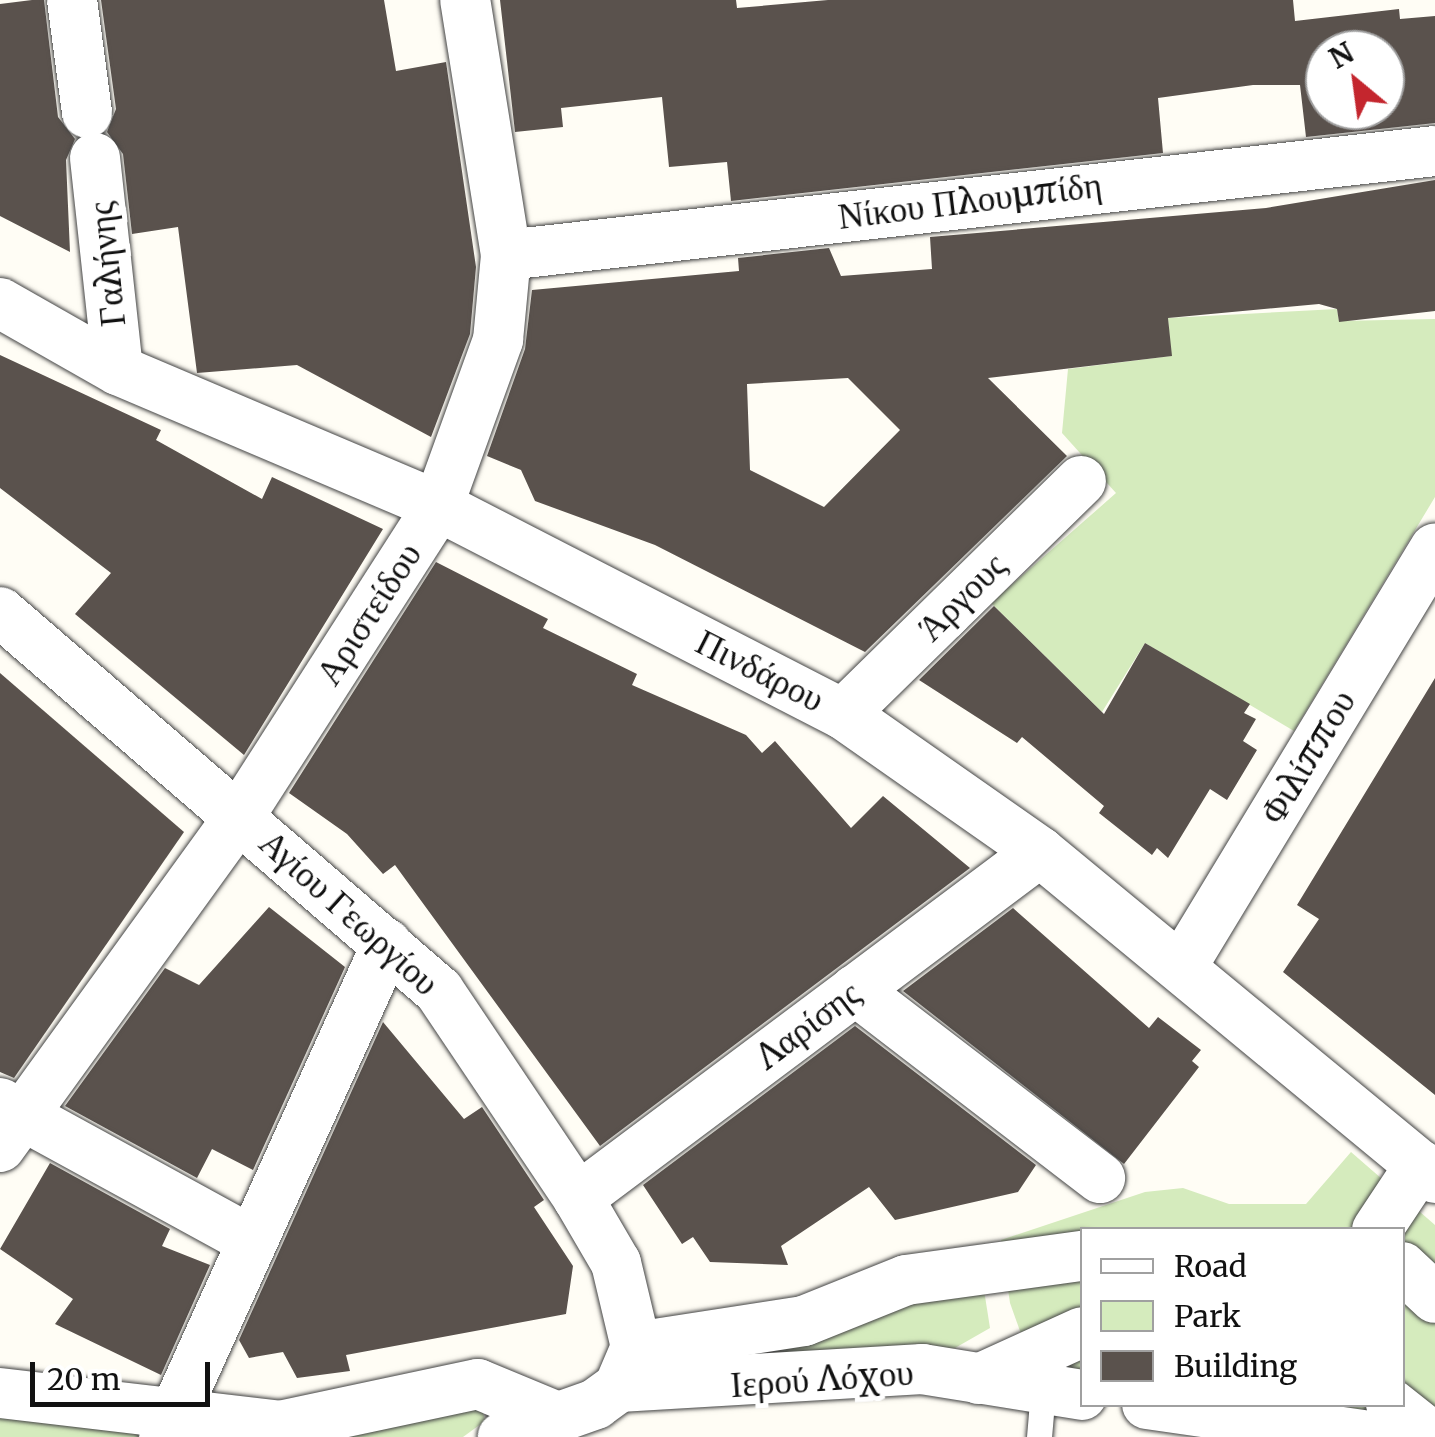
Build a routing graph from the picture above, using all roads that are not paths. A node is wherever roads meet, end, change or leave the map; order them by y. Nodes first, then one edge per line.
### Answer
1 (72, 0) edge
2 (465, 0) edge
3 (1435, 151) edge
4 (506, 255) junction
5 (0, 303) edge
6 (118, 370) junction
7 (1080, 481) dead end
8 (438, 506) junction
9 (1435, 549) edge
10 (0, 612) edge
11 (844, 714) junction
12 (240, 815) junction
13 (1040, 852) junction
14 (386, 944) junction
15 (1182, 966) junction
16 (854, 990) junction
17 (7, 1122) edge
18 (1428, 1171) edge
19 (1100, 1178) dead end
20 (578, 1198) junction
21 (1380, 1227) edge
22 (252, 1241) junction
23 (1069, 1258) edge
24 (1405, 1270) edge
25 (1435, 1298) edge
26 (1074, 1333) edge
27 (628, 1367) junction
28 (978, 1379) junction
29 (0, 1392) edge
30 (1168, 1407) edge
31 (1395, 1407) edge
32 (1055, 1408) edge
33 (555, 1416) junction
34 (168, 1428) edge
35 (503, 1437) edge
36 (1378, 1437) edge
37 (1433, 1437) edge

1 - 6 street, Γαλήνης
2 - 4 street, Αριστείδου
3 - 4 street, Νίκου Πλουμπίδη
4 - 8 street, Αριστείδου
5 - 6 street, Πινδάρου
6 - 8 street, Πινδάρου
7 - 11 street, Άργους
8 - 11 street, Πινδάρου
8 - 12 street, Αριστείδου
9 - 15 street, Φιλίππου
10 - 12 street, Αγίου Γεωργίου
11 - 13 street, Πινδάρου
12 - 14 street, Αγίου Γεωργίου
12 - 17 street, Αριστείδου
13 - 15 street, Πινδάρου
13 - 16 street, Λαρίσης
14 - 20 street, Αγίου Γεωργίου
14 - 22 street
15 - 18 street, Πινδάρου
16 - 19 street
16 - 20 street, Λαρίσης
17 - 22 street
18 - 21 street
20 - 27 street, Αγίου Γεωργίου
22 - 34 street
23 - 26 street
23 - 27 street
24 - 25 street
26 - 28 street
27 - 28 street, Ιερού Λόχου
27 - 33 street
28 - 32 street, Ιερού Λόχου
29 - 34 street
30 - 36 street
31 - 37 street
33 - 34 street
33 - 35 street

